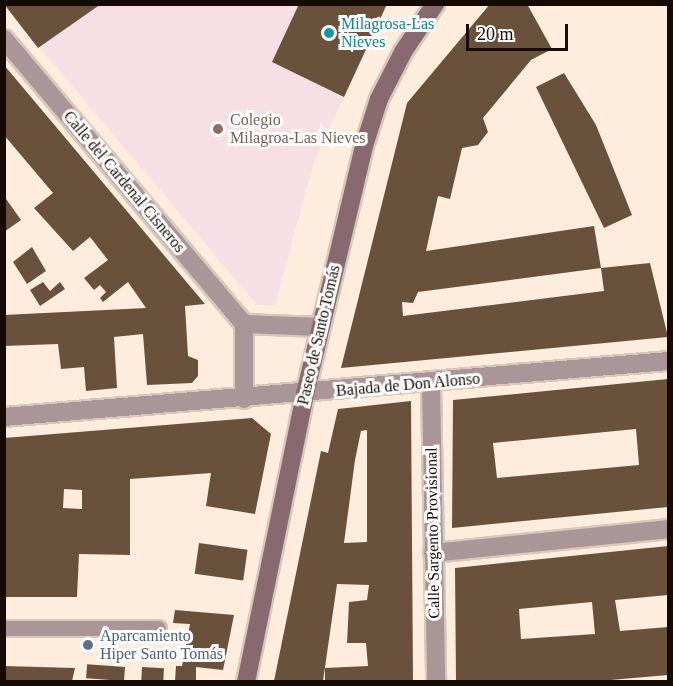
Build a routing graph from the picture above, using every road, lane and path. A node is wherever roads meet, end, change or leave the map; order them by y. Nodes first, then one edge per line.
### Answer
1 (435, 4) edge
2 (4, 39) edge
3 (244, 324) junction
4 (320, 327) junction
5 (669, 361) edge
6 (431, 384) junction
7 (305, 394) junction
8 (244, 399) junction
9 (4, 417) edge
10 (669, 529) edge
11 (433, 553) junction
12 (4, 628) edge
13 (158, 628) dead end
14 (246, 681) edge
15 (436, 681) edge

1 - 4 street, Paseo de Santo Tomás
2 - 3 street, Calle del Cardenal Cisneros
3 - 4 street
3 - 8 street
4 - 7 street, Paseo de Santo Tomás
5 - 6 street, Bajada de Don Alonso
6 - 7 street, Bajada de Don Alonso
6 - 11 street, Calle Sargento Provisional
7 - 8 street, Bajada de Don Alonso
7 - 14 street, Paseo de Santo Tomás
8 - 9 street, Bajada de Don Alonso
10 - 11 street
11 - 15 street, Calle Sargento Provisional
12 - 13 lane

